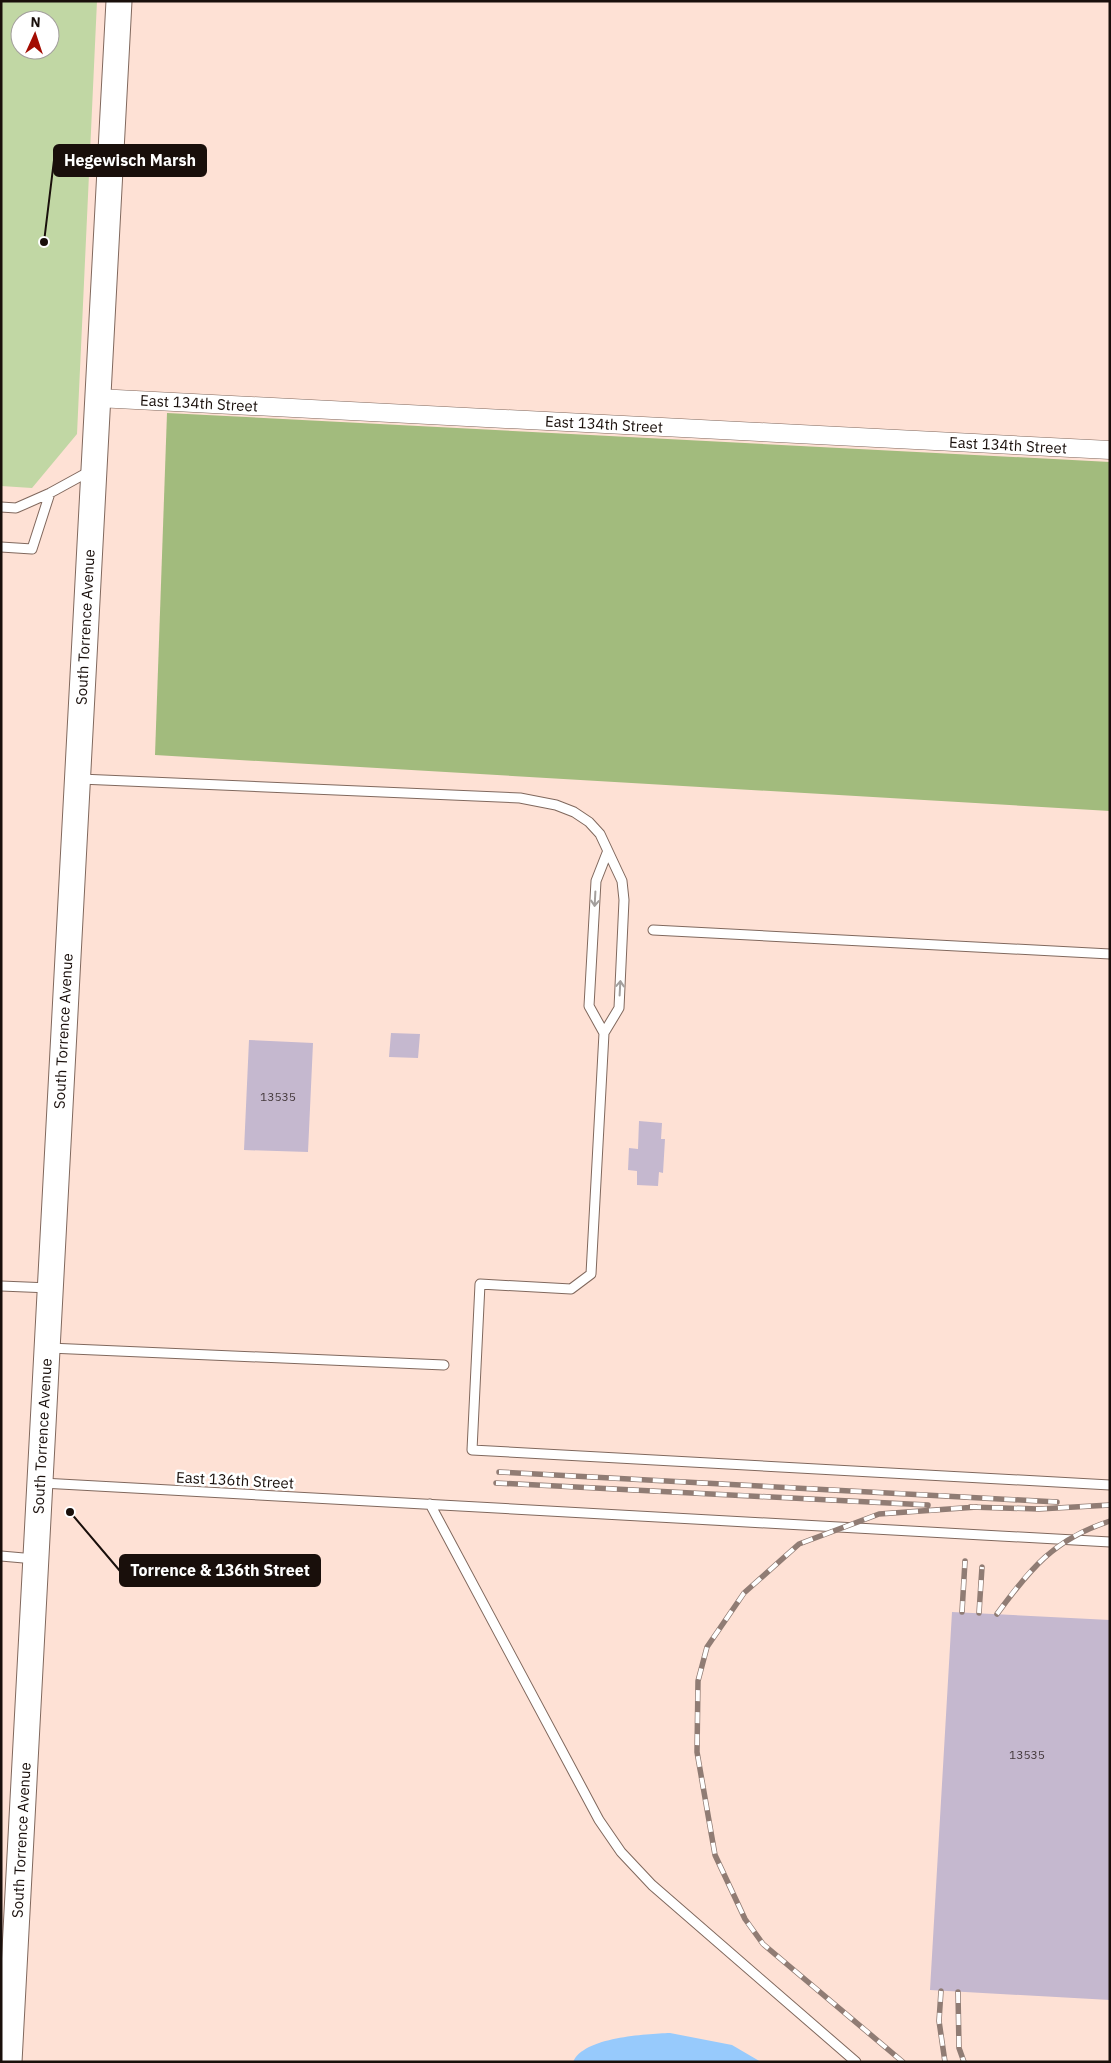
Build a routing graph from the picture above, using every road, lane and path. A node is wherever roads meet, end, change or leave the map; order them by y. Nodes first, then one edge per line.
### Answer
1 (118, 1) edge
2 (97, 398) junction
3 (1110, 450) edge
4 (94, 469) junction
5 (50, 493) junction
6 (1, 507) edge
7 (1, 547) edge
8 (77, 778) junction
9 (607, 853) junction
10 (653, 930) dead end
11 (1110, 954) edge
12 (604, 1032) junction
13 (1, 1286) edge
14 (50, 1288) junction
15 (47, 1348) junction
16 (444, 1365) dead end
17 (39, 1483) junction
18 (1110, 1485) edge
19 (430, 1504) junction
20 (1110, 1542) edge
21 (1, 1556) edge
22 (35, 1559) junction
23 (9, 2062) edge
24 (856, 2062) edge

1 - 2 main road, South Torrence Avenue
2 - 3 street, East 134th Street
2 - 4 main road, South Torrence Avenue
4 - 5 lane
4 - 8 main road, South Torrence Avenue
5 - 6 lane
5 - 7 lane
8 - 9 lane
8 - 14 main road, South Torrence Avenue
9 -> 12 lane
12 -> 9 lane
10 - 11 lane
12 - 18 lane
13 - 14 lane
14 - 15 main road, South Torrence Avenue
15 - 16 lane
15 - 17 main road, South Torrence Avenue
17 - 19 lane, East 136th Street
17 - 22 main road, South Torrence Avenue
19 - 20 lane, East 136th Street
19 - 24 lane
21 - 22 lane
22 - 23 main road, South Torrence Avenue

